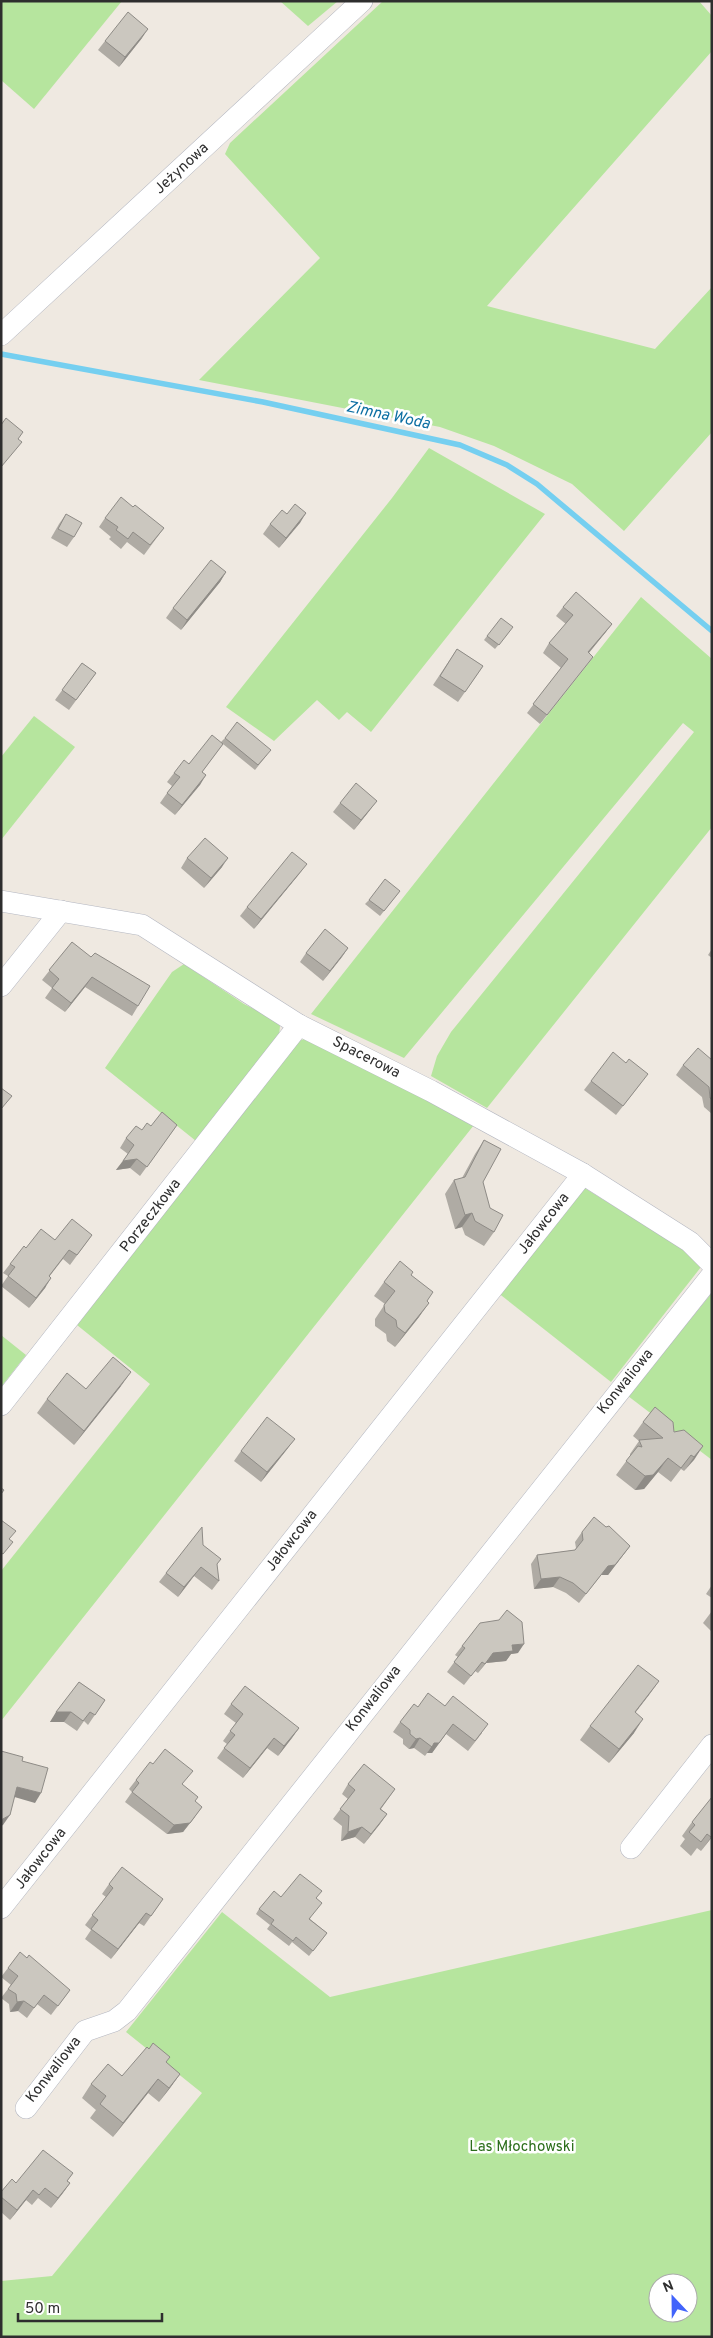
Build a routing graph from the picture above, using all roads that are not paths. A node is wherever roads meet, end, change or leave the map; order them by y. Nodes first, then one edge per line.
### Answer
1 (362, 1) edge
2 (1, 335) edge
3 (1, 900) edge
4 (61, 911) junction
5 (1, 986) edge
6 (299, 1025) junction
7 (583, 1174) junction
8 (712, 1264) edge
9 (712, 1275) edge
10 (1, 1405) edge
11 (712, 1745) edge
12 (631, 1848) dead end
13 (1, 1908) edge
14 (26, 2108) dead end

1 - 2 street, Jeżynowa
3 - 4 street, Spacerowa
4 - 5 street
4 - 6 street, Spacerowa
6 - 7 street, Spacerowa
6 - 10 street, Porzeczkowa
7 - 8 street, Spacerowa
7 - 13 street, Jałowcowa
9 - 14 street, Konwaliowa
11 - 12 street

